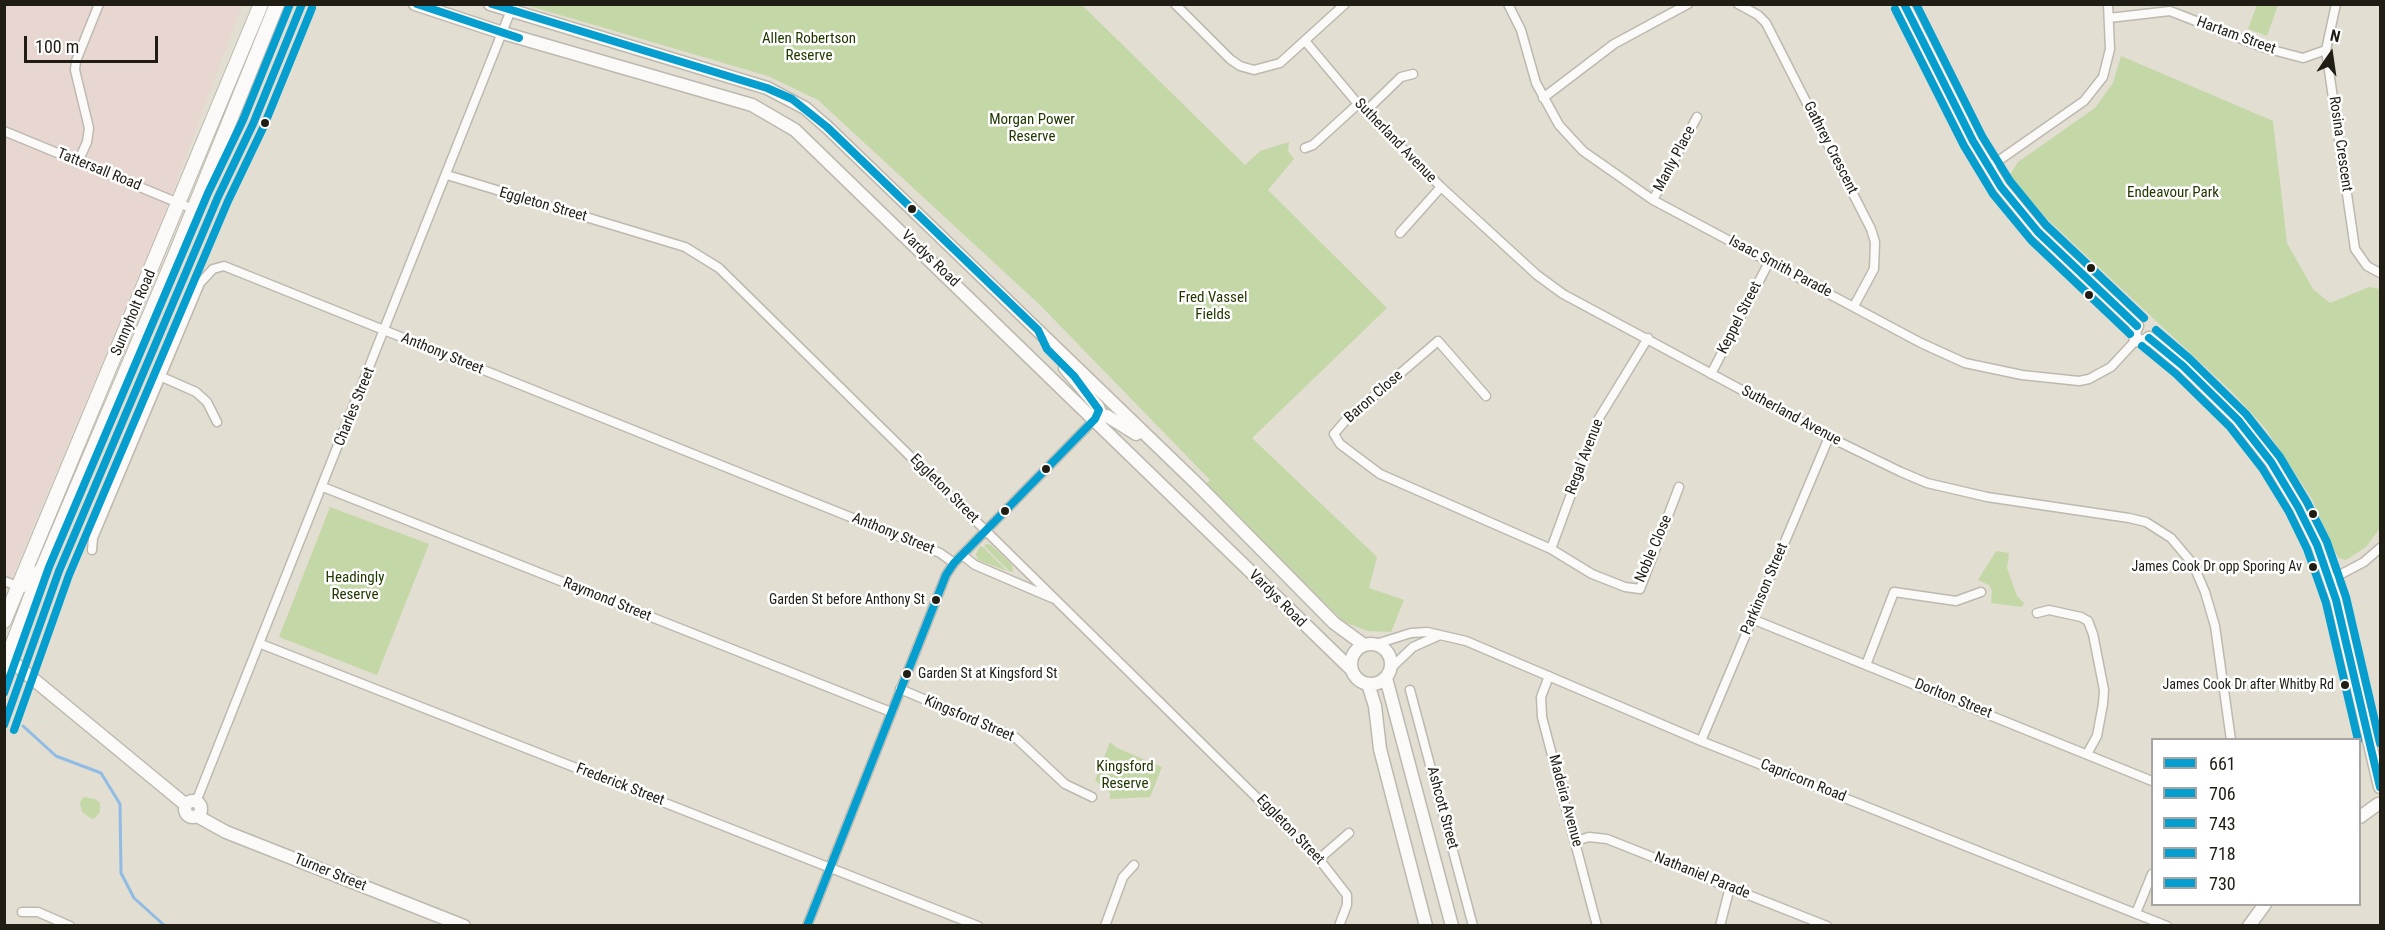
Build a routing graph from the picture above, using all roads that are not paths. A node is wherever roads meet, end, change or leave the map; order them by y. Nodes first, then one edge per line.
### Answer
1 (99, 4) edge
2 (261, 4) edge
3 (277, 4) edge
4 (415, 4) edge
5 (490, 4) edge
6 (1175, 4) edge
7 (1345, 4) edge
8 (1508, 4) edge
9 (1688, 4) edge
10 (1738, 4) edge
11 (1904, 4) edge
12 (2108, 4) edge
13 (2336, 4) edge
14 (511, 10) junction
15 (2109, 18) junction
16 (503, 33) junction
17 (1306, 42) junction
18 (2326, 50) junction
19 (1413, 74) dead end
20 (1543, 98) junction
21 (1358, 104) junction
22 (1366, 111) junction
23 (1697, 117) dead end
24 (4, 131) edge
25 (1305, 148) dead end
26 (78, 162) junction
27 (1989, 168) junction
28 (447, 175) junction
29 (1441, 187) junction
30 (1653, 200) junction
31 (187, 206) junction
32 (1400, 233) dead end
33 (1769, 262) junction
34 (2380, 273) edge
35 (1854, 306) junction
36 (2137, 326) junction
37 (1038, 330) junction
38 (384, 332) junction
39 (1648, 338) junction
40 (2150, 338) junction
41 (2136, 340) junction
42 (1711, 374) junction
43 (162, 377) junction
44 (1486, 396) dead end
45 (1095, 419) junction
46 (217, 422) dead end
47 (1829, 437) junction
48 (1164, 452) junction
49 (323, 487) junction
50 (1679, 488) dead end
51 (986, 531) junction
52 (2380, 548) edge
53 (1551, 549) junction
54 (92, 550) dead end
55 (962, 555) junction
56 (954, 562) junction
57 (44, 563) junction
58 (2330, 580) junction
59 (4, 581) edge
60 (18, 588) junction
61 (1981, 592) dead end
62 (1058, 600) junction
63 (2037, 613) dead end
64 (1752, 619) junction
65 (4, 621) edge
66 (1440, 635) junction
67 (261, 644) junction
68 (1370, 645) junction
69 (6, 660) edge
70 (1866, 665) junction
71 (1352, 670) junction
72 (1389, 673) junction
73 (1549, 676) junction
74 (1368, 684) junction
75 (900, 689) junction
76 (1410, 690) dead end
77 (891, 712) junction
78 (2231, 738) edge
79 (1701, 741) junction
80 (2087, 754) junction
81 (2151, 781) edge
82 (2380, 787) edge
83 (1092, 797) dead end
84 (2380, 802) edge
85 (191, 803) junction
86 (2361, 816) edge
87 (1349, 833) dead end
88 (1576, 841) junction
89 (1319, 859) junction
90 (1134, 865) dead end
91 (830, 867) junction
92 (2151, 876) edge
93 (1730, 887) junction
94 (2264, 906) edge
95 (22, 912) dead end
96 (2136, 914) junction
97 (70, 926) edge
98 (464, 926) edge
99 (807, 926) edge
100 (978, 926) edge
101 (1105, 926) edge
102 (1339, 926) edge
103 (1426, 926) edge
104 (1452, 926) edge
105 (1473, 926) edge
106 (1597, 926) edge
107 (1720, 926) edge
108 (1827, 926) edge
109 (2167, 926) edge
110 (2249, 926) edge

1 - 26 street
2 - 31 main road, Sunnyholt Road
3 - 31 main road, Sunnyholt Road
4 - 16 main road, Vardys Road
5 - 14 main road, Vardys Road
6 - 17 street
7 - 17 street
8 - 20 street, Isaac Smith Parade
9 - 20 street
10 - 35 street, Gathrey Crescent
11 - 27 main road
12 - 15 street
13 - 18 street, Rosina Crescent
14 - 16 street, Charles Street
14 - 37 main road, Vardys Road
15 - 18 street, Hartam Street
15 - 27 street
16 - 28 street, Charles Street
16 - 45 main road, Vardys Road
17 - 21 street, Sutherland Avenue
18 - 34 street, Rosina Crescent
19 - 22 street
20 - 30 street, Isaac Smith Parade
21 - 22 street, Sutherland Avenue
21 - 25 street
22 - 29 street, Sutherland Avenue
23 - 30 street, Manly Place
24 - 26 street, Tattersall Road
26 - 31 street, Tattersall Road
27 - 36 main road
28 - 38 street, Charles Street
28 - 51 street, Eggleton Street
29 - 32 street
29 - 39 street, Sutherland Avenue
30 - 33 street, Isaac Smith Parade
31 - 57 main road, Sunnyholt Road
31 - 60 main road, Sunnyholt Road
33 - 35 street, Isaac Smith Parade
33 - 42 street, Keppel Street
35 - 41 street, Isaac Smith Parade
36 - 40 main road
36 - 41 main road
37 - 45 main road
37 - 48 main road, Vardys Road
38 - 43 street, Anthony Street
38 - 49 street, Charles Street
38 - 56 street, Anthony Street
39 - 42 street, Sutherland Avenue
39 - 53 street, Regal Avenue
40 - 41 main road
40 - 58 main road
42 - 47 street, Sutherland Avenue
43 - 46 street
43 - 54 street, Anthony Street
44 - 53 street, Baron Close
45 - 48 main road
45 - 51 street
45 - 71 main road, Vardys Road
47 - 64 street, Parkinson Street
47 - 78 street, Sutherland Avenue
48 - 68 main road, Vardys Road
49 - 67 street, Charles Street
49 - 77 street, Raymond Street
50 - 53 street, Noble Close
51 - 55 street
51 - 62 street, Eggleton Street
52 - 58 street
55 - 56 street
55 - 62 street
56 - 75 street
57 - 60 street
57 - 69 main road, Sunnyholt Road
58 - 82 main road
59 - 60 street
60 - 65 main road, Sunnyholt Road
61 - 70 street
62 - 89 street, Eggleton Street
63 - 80 street
64 - 70 street, Dorlton Street
64 - 79 street, Parkinson Street
66 - 68 street, Capricorn Road
66 - 72 street
66 - 73 street, Capricorn Road
67 - 85 street, Charles Street
67 - 91 street, Frederick Street
68 - 71 main road
68 - 72 main road
69 - 85 main road
70 - 80 street, Dorlton Street
71 - 74 main road
72 - 74 main road
72 - 104 main road
73 - 79 street, Capricorn Road
73 - 88 street, Madeira Avenue
74 - 103 main road
75 - 77 street
75 - 83 street, Kingsford Street
76 - 105 street, Ashcott Street
77 - 91 street
79 - 96 street, Capricorn Road
80 - 81 street, Dorlton Street
84 - 86 main road
85 - 98 main road, Turner Street
87 - 89 street
88 - 93 street, Nathaniel Parade
88 - 106 street, Madeira Avenue
89 - 102 street, Eggleton Street
90 - 101 street
91 - 99 street
91 - 100 street, Frederick Street
92 - 96 street
93 - 107 street
93 - 108 street, Nathaniel Parade
94 - 110 main road
95 - 97 street
96 - 109 street, Capricorn Road

